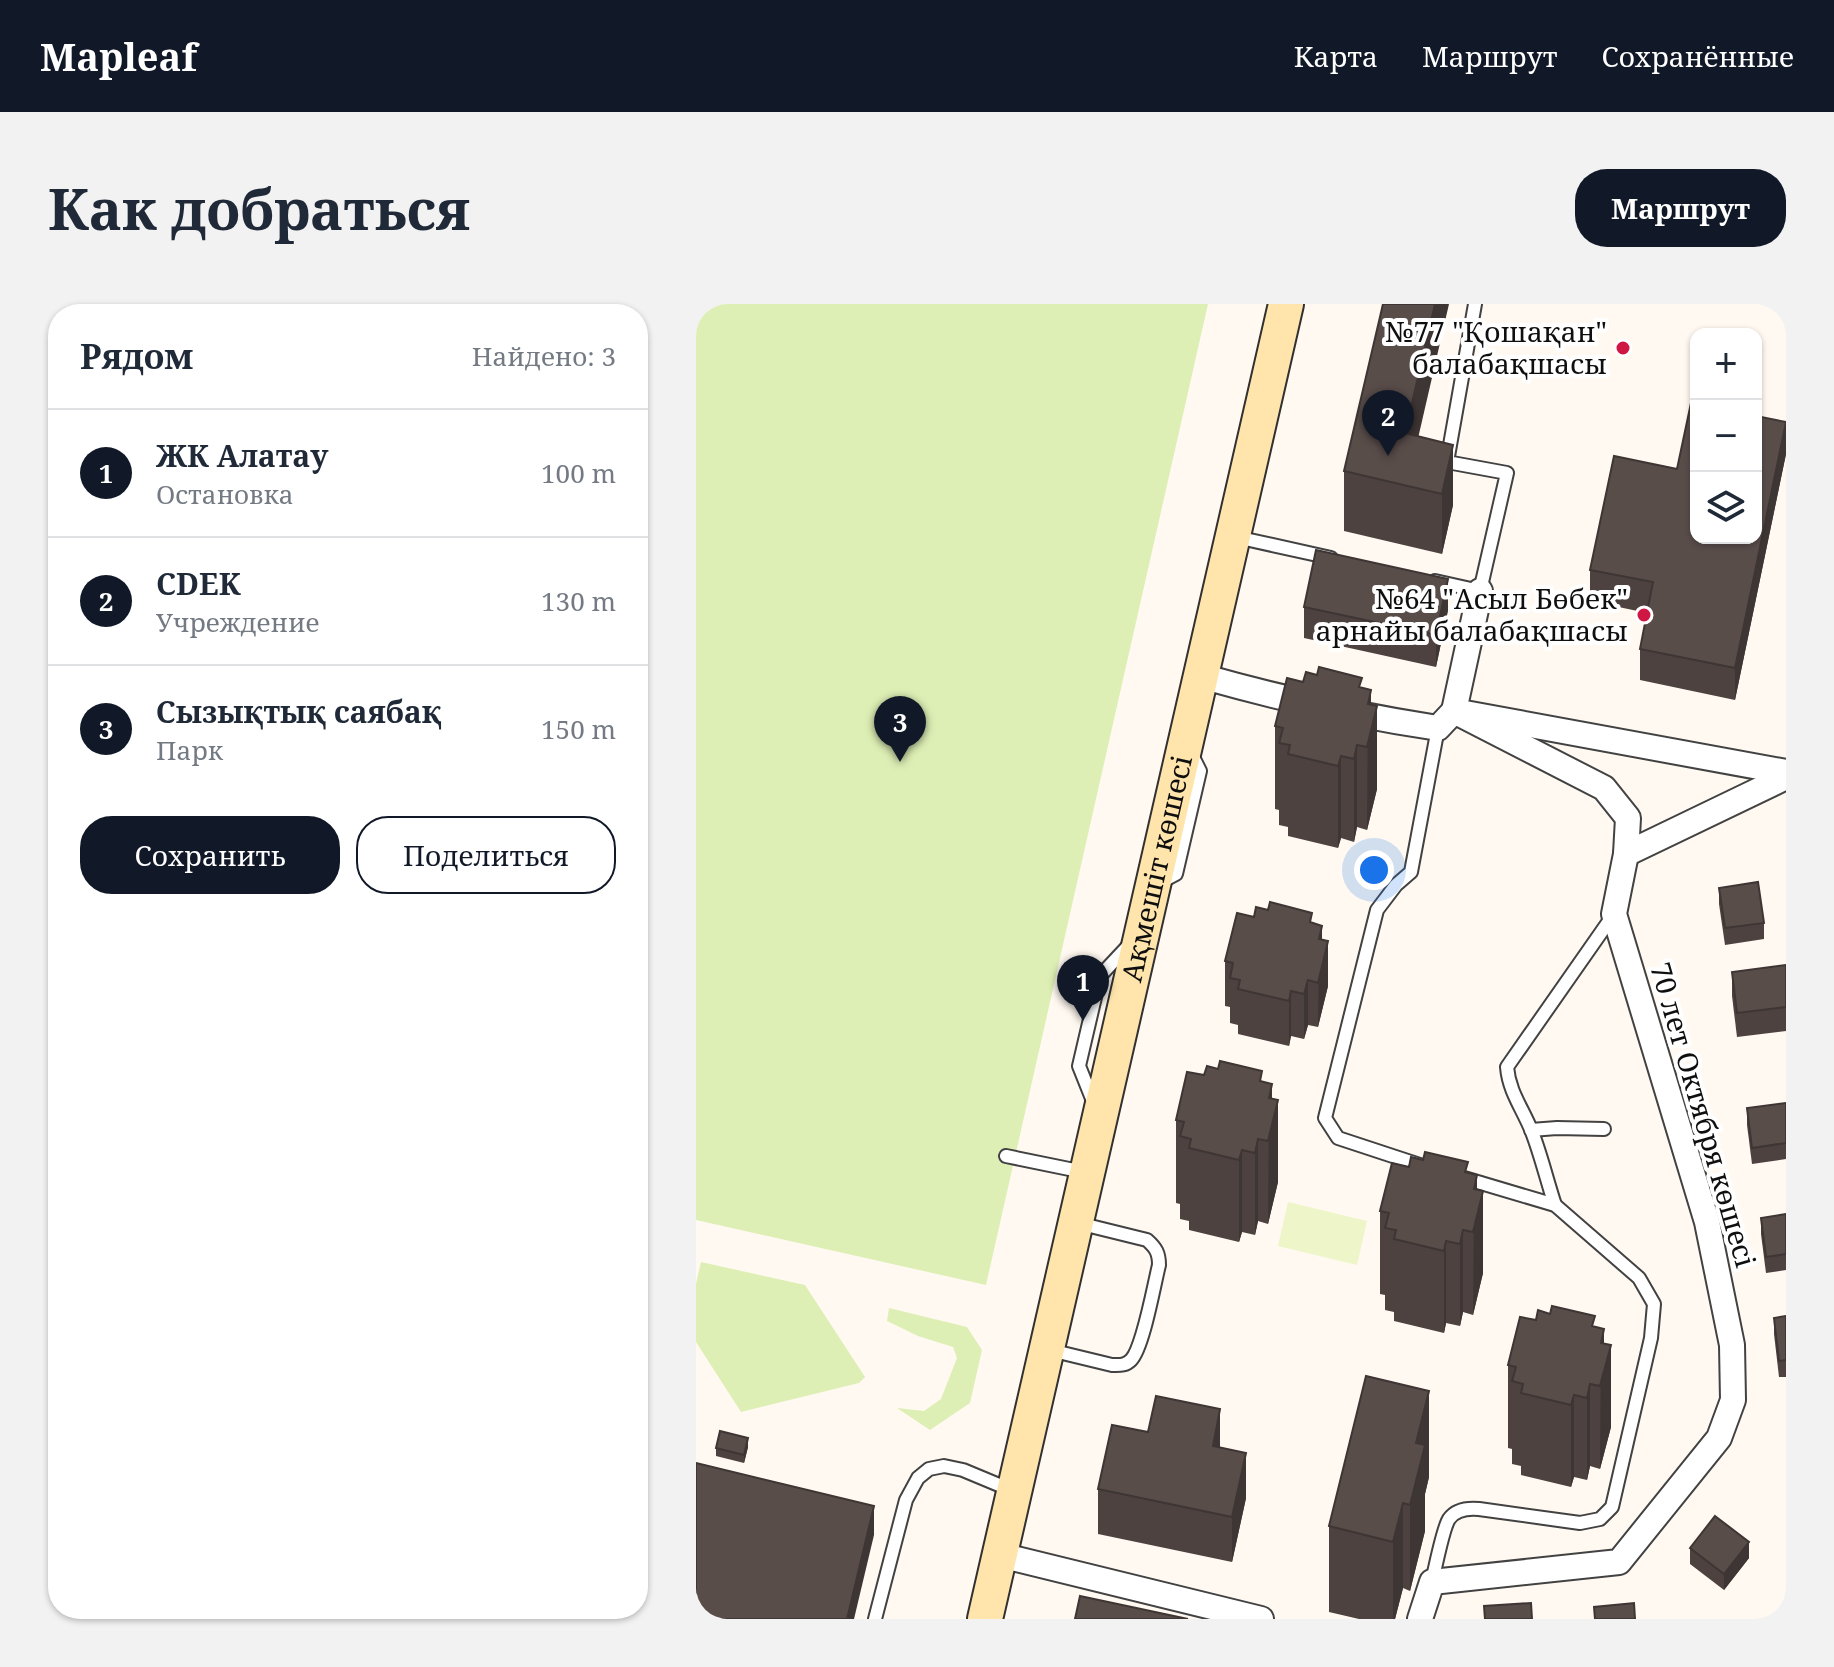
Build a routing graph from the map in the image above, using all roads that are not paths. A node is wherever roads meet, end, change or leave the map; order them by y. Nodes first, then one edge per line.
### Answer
1 (1286, 304) edge
2 (1475, 304) edge
3 (1233, 536) junction
4 (1341, 560) edge
5 (1418, 578) edge
6 (1480, 591) junction
7 (1201, 676) junction
8 (1446, 720) junction
9 (1786, 774) edge
10 (1626, 854) junction
11 (1614, 914) junction
12 (1604, 1129) dead end
13 (1531, 1130) junction
14 (1006, 1156) dead end
15 (1439, 1170) edge
16 (1087, 1173) junction
17 (1453, 1175) edge
18 (1555, 1205) junction
19 (1076, 1222) junction
20 (1047, 1349) junction
21 (1014, 1492) junction
22 (1000, 1555) junction
23 (1432, 1582) junction
24 (875, 1619) edge
25 (985, 1619) edge
26 (1261, 1619) edge
27 (1420, 1619) edge

1 - 3 main road, Ақмешіт көшесі
2 - 6 lane
3 - 4 lane
3 - 7 main road, Ақмешіт көшесі
5 - 6 lane
6 - 8 street
7 - 8 street, 70 лет Октября көшесі
7 - 16 main road, Ақмешіт көшесі
8 - 9 street
8 - 10 street, 70 лет Октября көшесі
8 - 15 lane
9 - 10 street
10 - 11 street, 70 лет Октября көшесі
11 - 13 lane
11 - 23 street, 70 лет Октября көшесі
12 - 13 lane
13 - 18 lane
14 - 16 lane
16 - 19 main road, Ақмешіт көшесі
17 - 18 lane
18 - 23 lane
19 - 20 main road, Ақмешіт көшесі
19 - 20 lane
20 - 21 main road, Ақмешіт көшесі
21 - 22 main road, Ақмешіт көшесі
21 - 24 lane
22 - 25 main road, Ақмешіт көшесі
22 - 26 street
23 - 27 street

